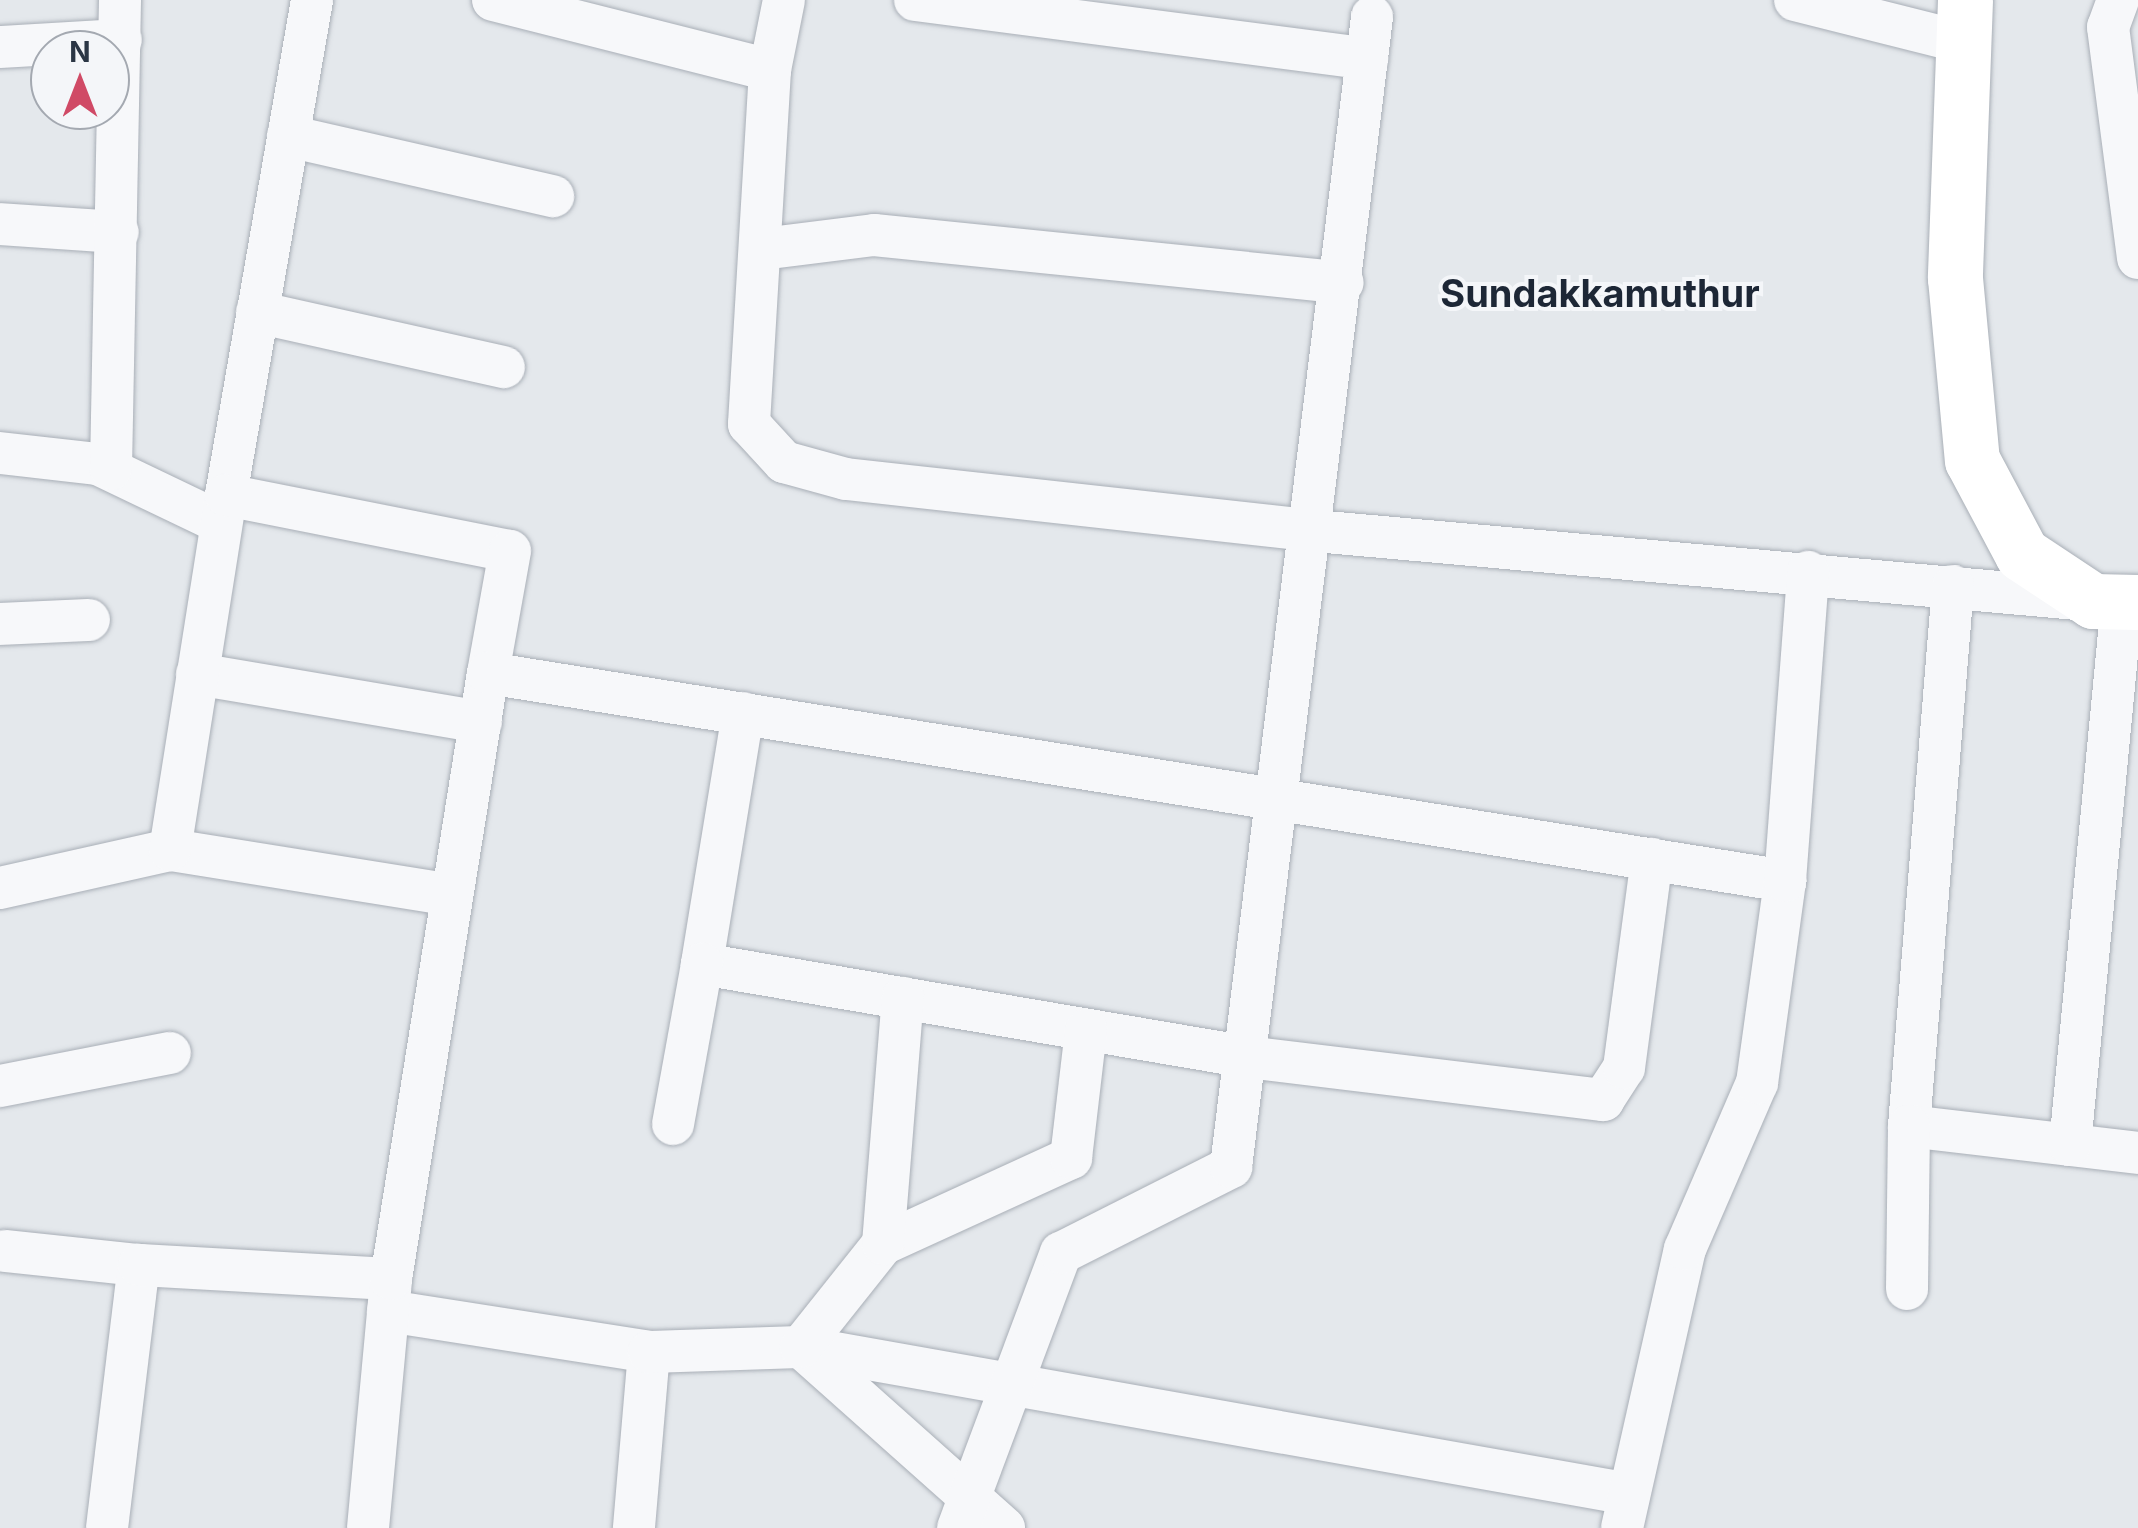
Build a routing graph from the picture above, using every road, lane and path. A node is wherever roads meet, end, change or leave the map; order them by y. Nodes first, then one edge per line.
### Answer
1 (312, 0) edge
2 (493, 0) edge
3 (784, 0) edge
4 (915, 0) edge
5 (1795, 0) edge
6 (2118, 0) edge
7 (121, 20) edge
8 (1964, 21) edge
9 (0, 47) edge
10 (770, 70) junction
11 (2131, 102) edge
12 (288, 136) junction
13 (553, 196) dead end
14 (0, 224) edge
15 (118, 232) junction
16 (762, 249) junction
17 (2138, 258) edge
18 (1343, 283) junction
19 (257, 312) junction
20 (504, 367) dead end
21 (0, 453) edge
22 (111, 470) junction
23 (224, 509) junction
24 (1315, 530) junction
25 (1808, 572) junction
26 (1953, 586) junction
27 (2118, 602) edge
28 (89, 620) dead end
29 (0, 624) edge
30 (488, 673) junction
31 (198, 674) junction
32 (742, 713) junction
33 (480, 722) junction
34 (1282, 800) junction
35 (170, 850) junction
36 (1652, 859) junction
37 (1786, 880) junction
38 (0, 888) edge
39 (452, 895) junction
40 (702, 964) junction
41 (903, 998) junction
42 (1086, 1030) junction
43 (170, 1053) dead end
44 (1247, 1057) junction
45 (0, 1086) edge
46 (674, 1124) dead end
47 (1909, 1126) junction
48 (2070, 1145) junction
49 (2138, 1154) edge
50 (2, 1239) edge
51 (883, 1244) junction
52 (139, 1265) junction
53 (1907, 1289) dead end
54 (389, 1295) junction
55 (801, 1347) junction
56 (649, 1352) junction
57 (1007, 1383) junction
58 (1626, 1511) edge
59 (960, 1512) edge
60 (107, 1528) edge
61 (368, 1528) edge
62 (634, 1528) edge
63 (1004, 1528) edge

1 - 12 street
2 - 10 street
3 - 10 street
4 - 18 street
5 - 8 street
6 - 11 street
7 - 9 street
7 - 15 street
8 - 27 main road
10 - 16 street
11 - 17 street
12 - 13 street
12 - 19 street
14 - 15 street
15 - 22 street
16 - 18 street
16 - 24 street
18 - 24 street
19 - 20 street
19 - 23 street
21 - 22 street
22 - 23 street
23 - 30 street
23 - 31 street
24 - 25 street
24 - 34 street
25 - 26 street
25 - 37 street
26 - 27 street
26 - 47 street
27 - 48 street
28 - 29 street
30 - 32 street
30 - 33 street
31 - 33 street
31 - 35 street
32 - 34 street
32 - 40 street
33 - 39 street
34 - 36 street
34 - 44 street
35 - 38 street
35 - 39 street
36 - 37 street
36 - 44 street
37 - 58 street
39 - 54 street
40 - 41 street
40 - 46 street
41 - 42 street
41 - 51 street
42 - 44 street
42 - 51 street
43 - 45 street
44 - 57 street
47 - 48 street
47 - 53 street
48 - 49 street
50 - 52 street
51 - 55 street
52 - 54 street
52 - 60 street
54 - 56 street
54 - 61 street
55 - 56 street
55 - 57 street
55 - 59 street
56 - 62 street
57 - 58 street
57 - 59 street
59 - 63 street

